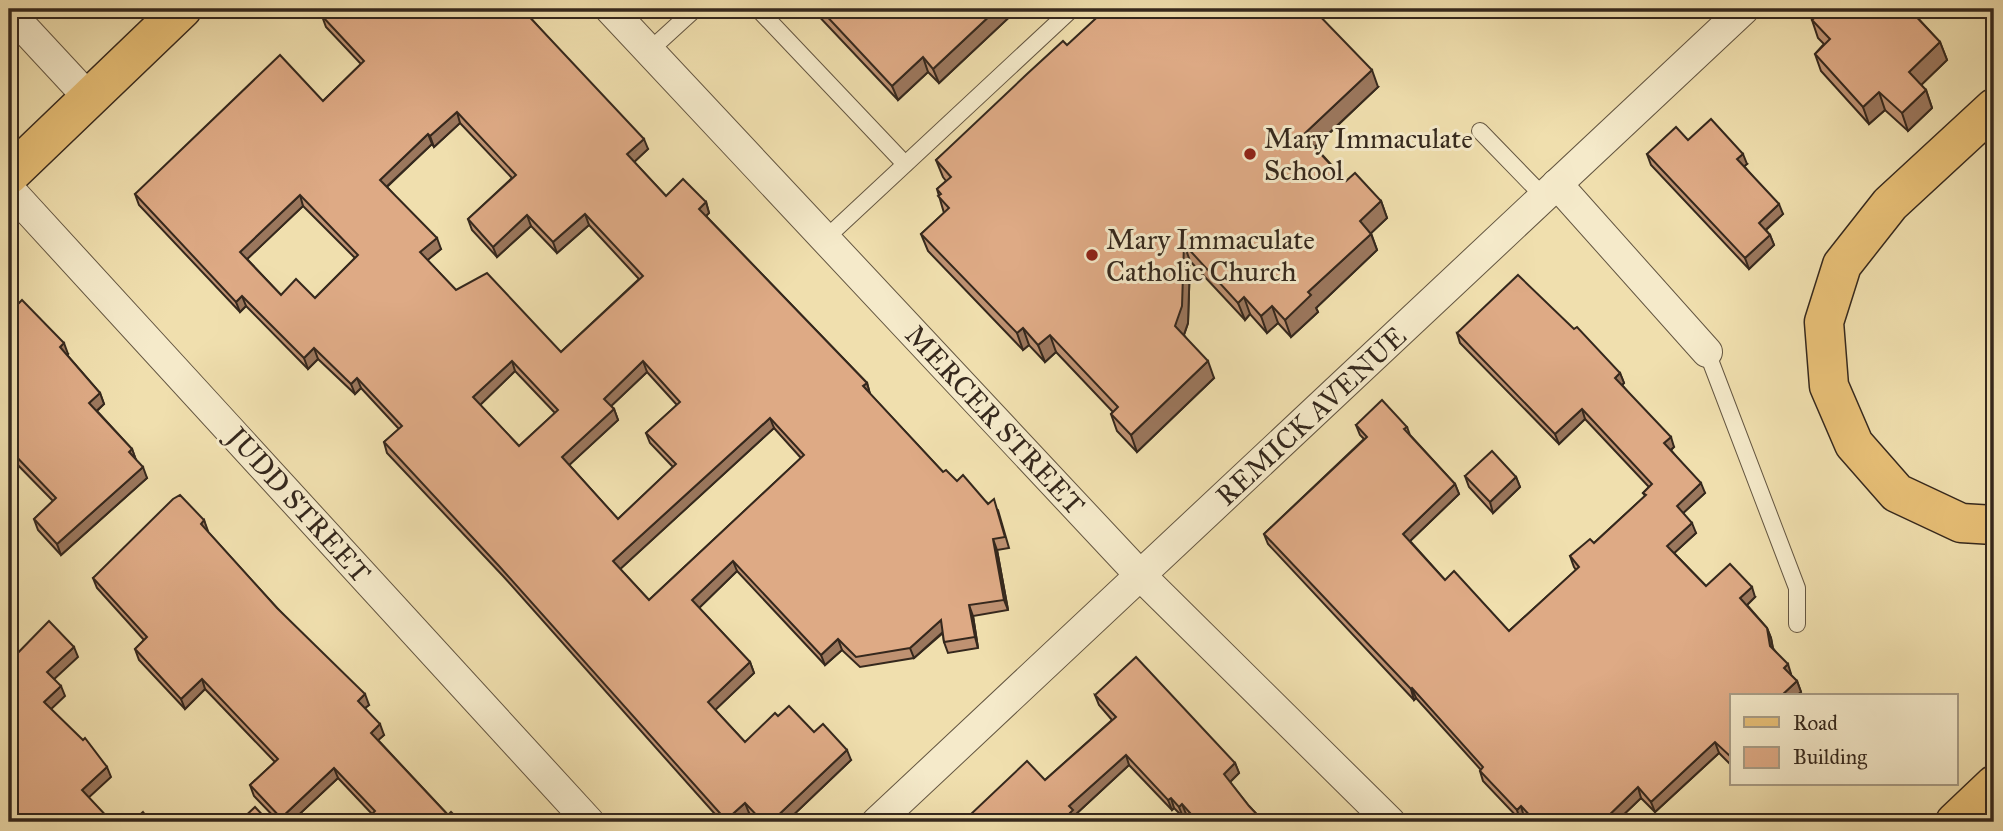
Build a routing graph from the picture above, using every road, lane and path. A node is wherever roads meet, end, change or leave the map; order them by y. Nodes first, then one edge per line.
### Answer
1 (182, 9) edge
2 (610, 9) edge
3 (695, 9) edge
4 (758, 9) edge
5 (1072, 9) edge
6 (1744, 9) edge
7 (9, 12) edge
8 (649, 51) junction
9 (89, 97) junction
10 (1994, 108) edge
11 (1480, 131) dead end
12 (905, 164) junction
13 (9, 176) edge
14 (9, 189) edge
15 (1550, 191) junction
16 (825, 239) junction
17 (1707, 352) joint
18 (1994, 525) edge
19 (1140, 575) junction
20 (1797, 624) dead end
21 (1994, 785) edge
22 (589, 822) edge
23 (877, 822) edge
24 (1390, 822) edge
25 (1955, 822) edge

1 - 9 main road
2 - 8 street, MERCER STREET
3 - 8 lane
4 - 12 lane
5 - 12 lane
6 - 15 street, REMICK AVENUE
7 - 9 street
8 - 16 street, MERCER STREET
9 - 13 main road
10 - 18 main road
11 - 15 lane
12 - 16 lane
14 - 22 street, JUDD STREET
15 - 17 street
15 - 19 street, REMICK AVENUE
16 - 19 street, MERCER STREET
17 - 20 lane
19 - 23 street, REMICK AVENUE
19 - 24 street, MERCER STREET
21 - 25 main road

